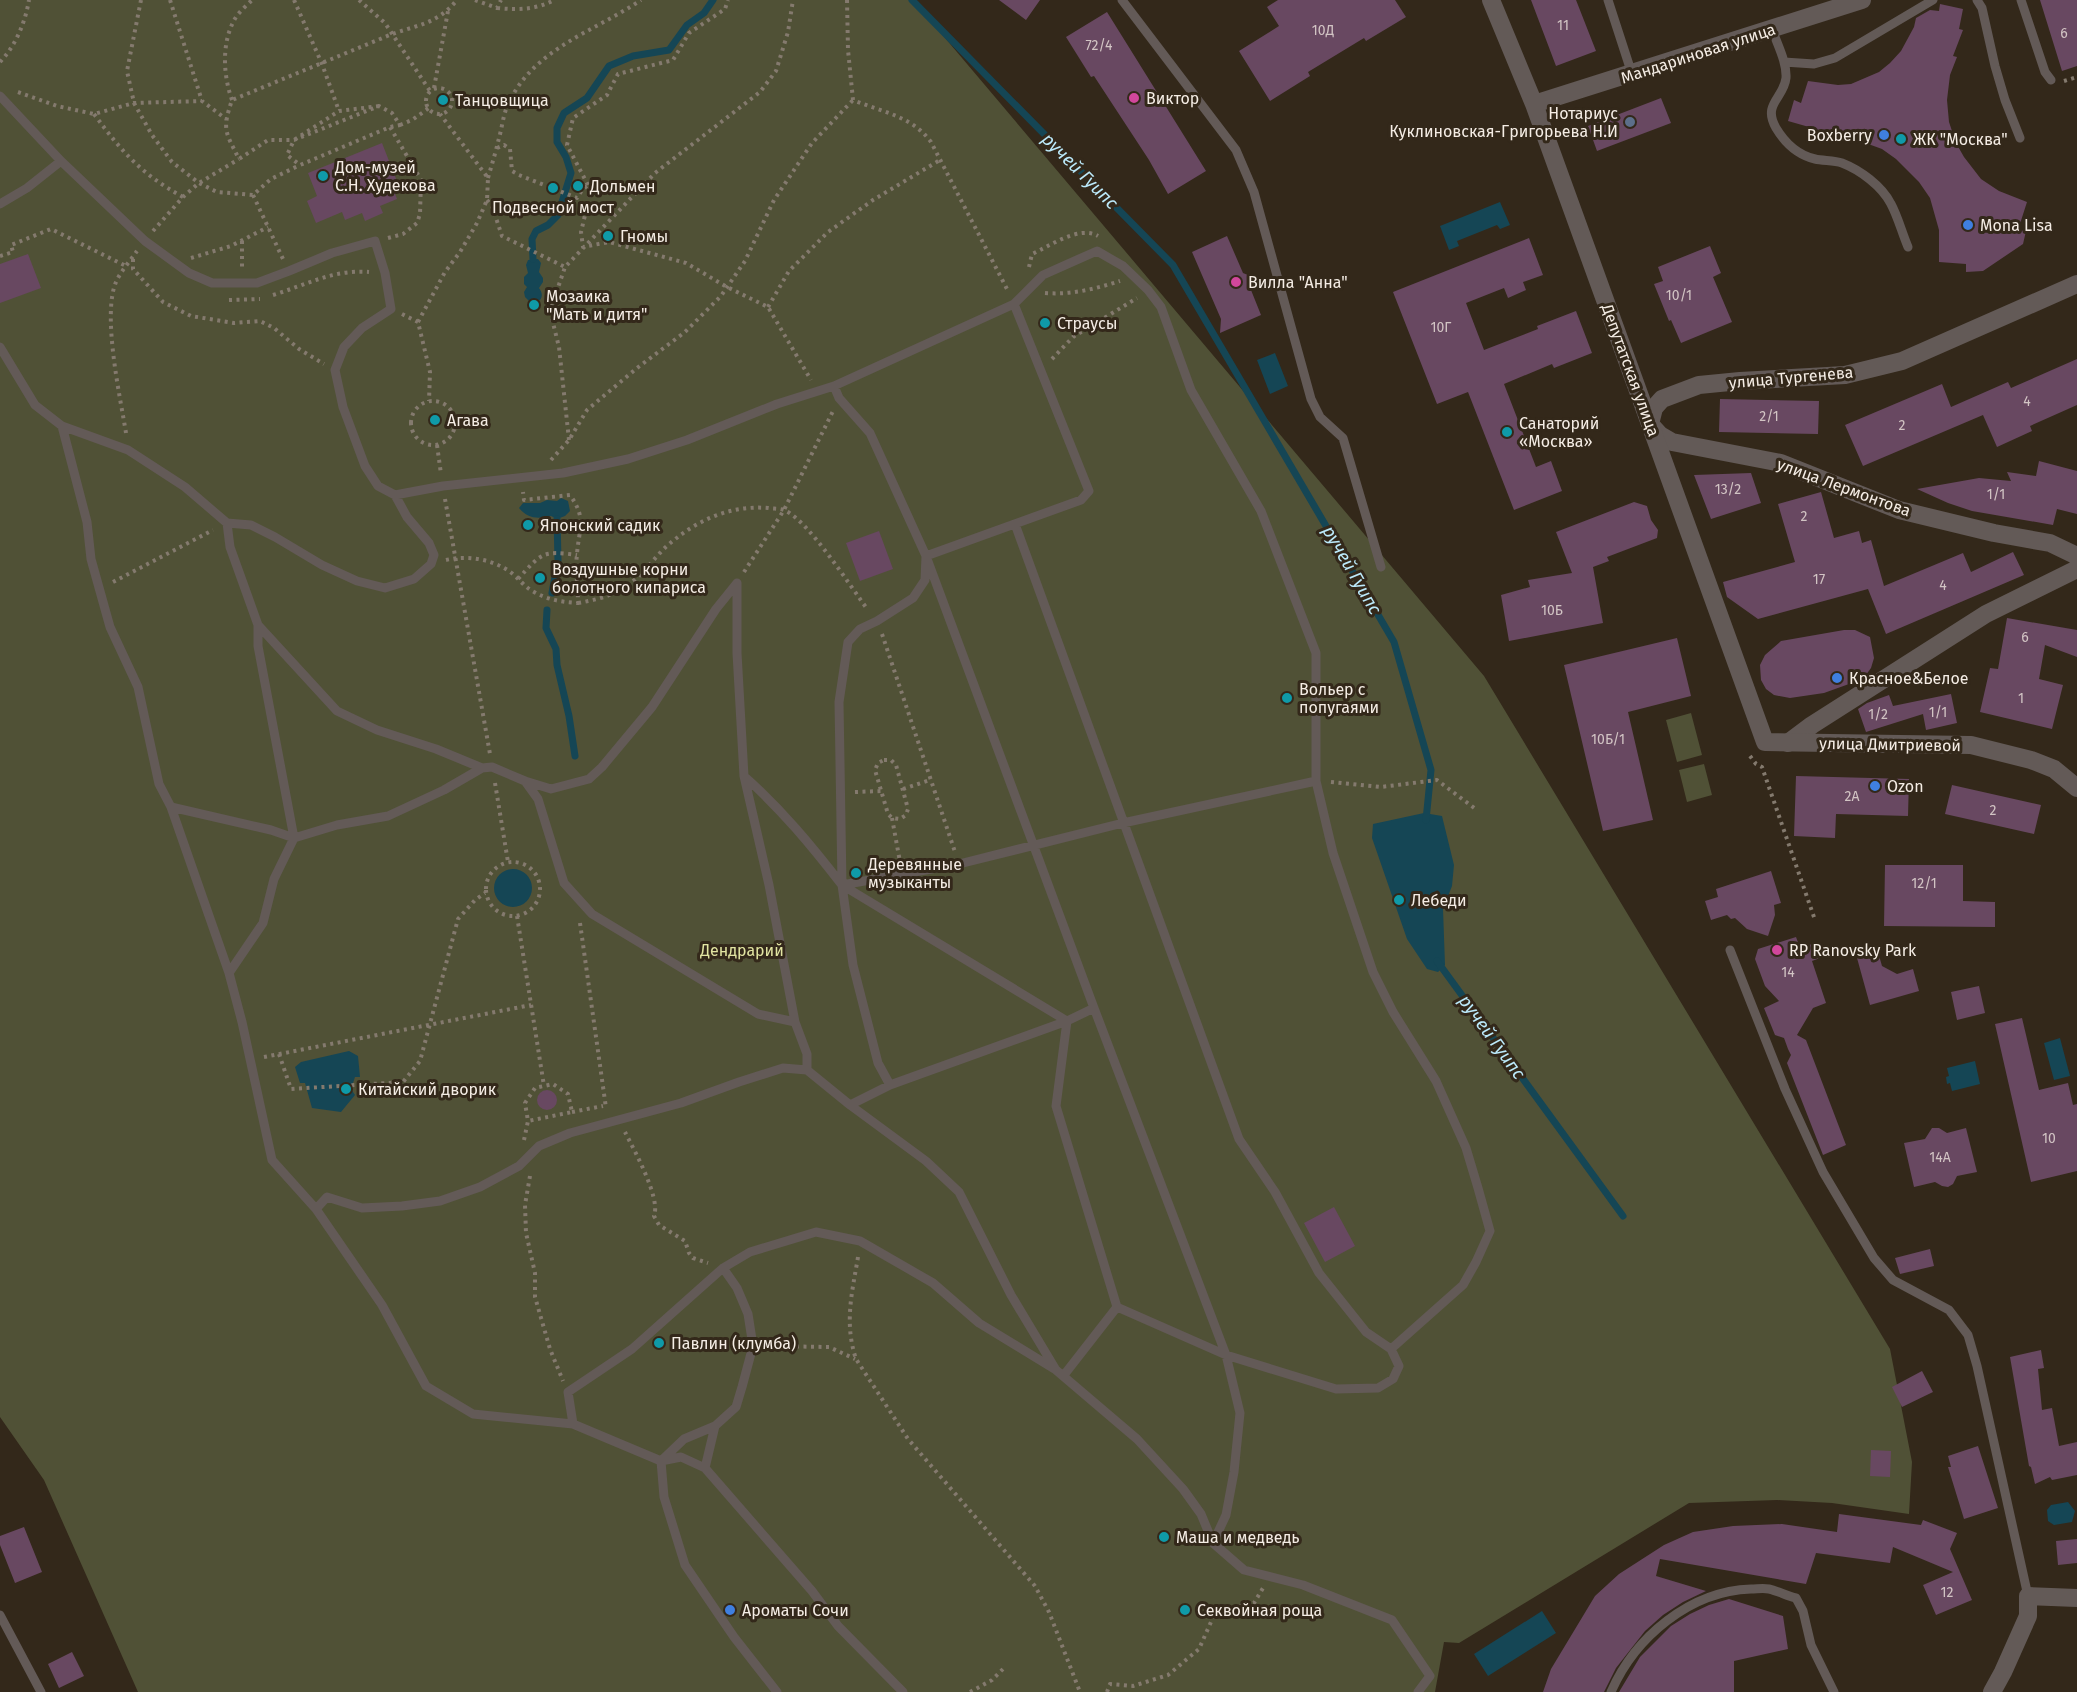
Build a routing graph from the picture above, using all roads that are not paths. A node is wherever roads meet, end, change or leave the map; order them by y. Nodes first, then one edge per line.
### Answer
1 (1122, 0) edge
2 (1491, 0) edge
3 (1608, 0) edge
4 (1862, 0) edge
5 (1933, 0) edge
6 (1977, 0) edge
7 (2021, 0) edge
8 (1772, 29) junction
9 (1784, 62) junction
10 (1632, 74) junction
11 (2051, 80) dead end
12 (0, 96) edge
13 (1534, 104) junction
14 (2020, 138) dead end
15 (61, 161) junction
16 (0, 204) edge
17 (1908, 247) dead end
18 (2077, 284) edge
19 (1014, 303) junction
20 (0, 347) edge
21 (834, 386) junction
22 (1650, 424) junction
23 (62, 426) junction
24 (395, 495) junction
25 (227, 523) junction
26 (1015, 524) junction
27 (926, 556) junction
28 (2077, 556) edge
29 (1381, 567) dead end
30 (2077, 569) edge
31 (258, 625) junction
32 (1765, 742) joint
33 (1788, 743) junction
34 (487, 767) junction
35 (744, 776) junction
36 (525, 781) junction
37 (1316, 781) junction
38 (2077, 788) edge
39 (171, 807) junction
40 (1123, 823) junction
41 (294, 838) junction
42 (1035, 846) junction
43 (842, 885) junction
44 (1730, 950) dead end
45 (229, 973) junction
46 (1094, 1008) junction
47 (1067, 1021) junction
48 (795, 1023) junction
49 (807, 1070) junction
50 (890, 1085) junction
51 (850, 1105) junction
52 (316, 1209) junction
53 (723, 1268) junction
54 (1117, 1308) junction
55 (1391, 1350) junction
56 (1226, 1355) junction
57 (1060, 1373) junction
58 (573, 1424) junction
59 (715, 1426) junction
60 (661, 1461) junction
61 (705, 1468) junction
62 (1214, 1543) junction
63 (2028, 1596) junction
64 (2077, 1598) edge
65 (0, 1615) edge
66 (41, 1692) edge
67 (777, 1692) edge
68 (903, 1692) edge
69 (1418, 1692) edge
70 (1611, 1692) edge
71 (1834, 1692) edge
72 (1992, 1692) edge

1 - 29 lane
2 - 13 street, Депутатская улица
3 - 10 lane
4 - 8 street, Мандариновая улица
5 - 9 lane
6 - 14 lane
7 - 11 lane
8 - 9 lane
8 - 10 street, Мандариновая улица
9 - 17 lane
10 - 13 street, Мандариновая улица
12 - 15 lane
13 - 22 street, Депутатская улица
15 - 16 lane
15 - 24 lane
18 - 22 street, улица Тургенева
19 - 21 lane
19 - 26 lane
19 - 37 lane
20 - 23 lane
21 - 24 lane
21 - 27 lane
22 - 28 street, улица Лермонтова
22 - 32 street, Депутатская улица
23 - 25 lane
23 - 39 lane
24 - 25 lane
25 - 31 lane
26 - 27 lane
26 - 40 lane
27 - 42 lane
27 - 43 lane
30 - 33 street
31 - 34 lane
31 - 41 lane
32 - 33 street, улица Дмитриевой
33 - 38 street, улица Дмитриевой
34 - 36 lane
34 - 41 lane
35 - 36 lane
35 - 43 lane
35 - 48 lane
36 - 48 lane
37 - 40 lane
37 - 55 lane
39 - 41 lane
39 - 45 lane
40 - 42 lane
40 - 55 lane
41 - 45 lane
42 - 43 lane
42 - 46 lane
43 - 47 lane
43 - 50 lane
44 - 63 lane
45 - 52 lane
46 - 47 lane
46 - 56 lane
47 - 50 lane
47 - 54 lane
48 - 49 lane
49 - 51 lane
49 - 52 lane
50 - 51 lane
51 - 57 lane
52 - 58 lane
53 - 57 lane
53 - 58 lane
53 - 59 lane
54 - 56 lane
54 - 57 lane
55 - 56 lane
56 - 62 lane
57 - 62 lane
58 - 60 lane
59 - 60 lane
59 - 61 lane
60 - 61 lane
60 - 67 lane
61 - 68 lane
62 - 69 lane
63 - 64 street
63 - 72 street
65 - 66 lane
70 - 71 lane

